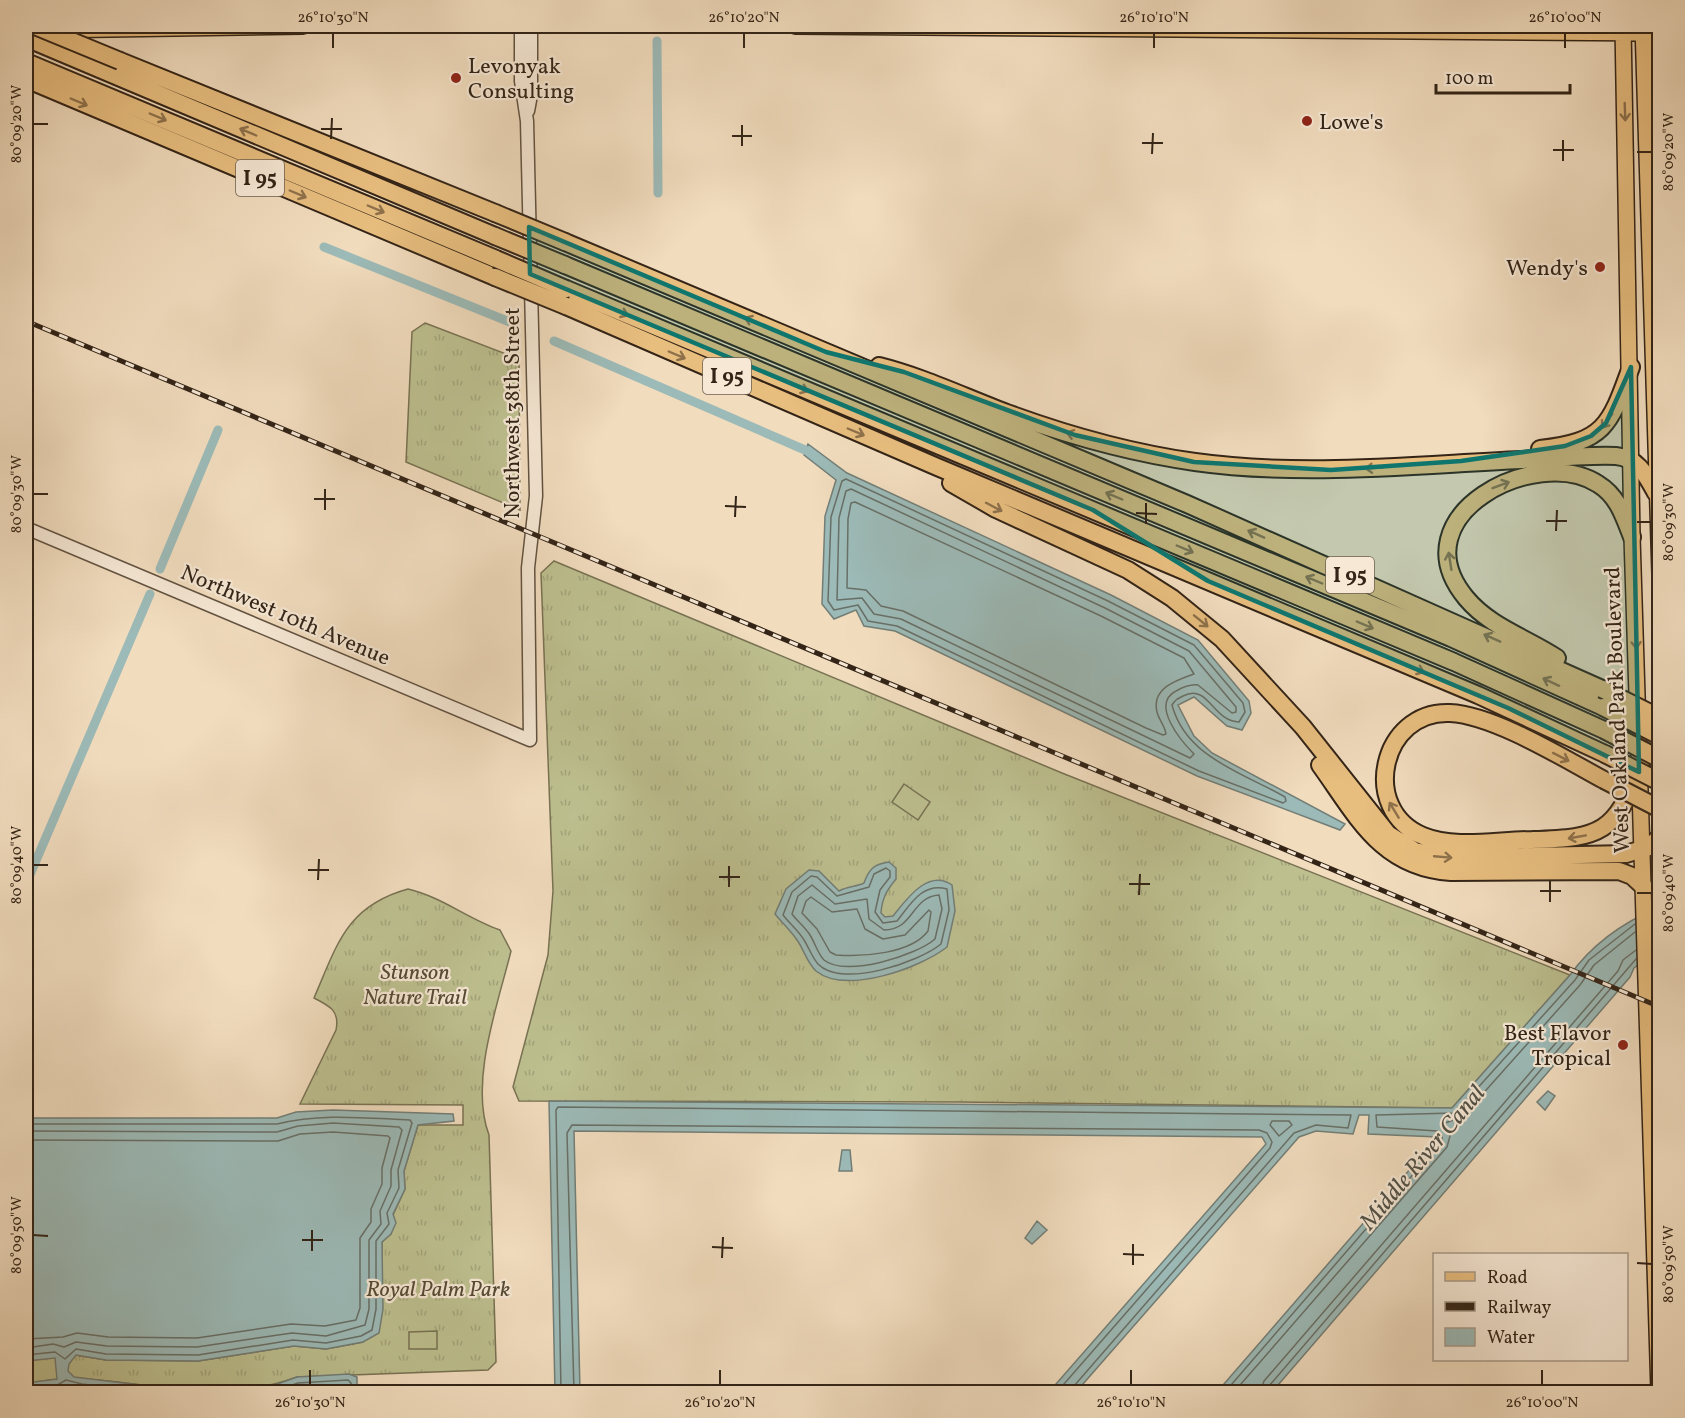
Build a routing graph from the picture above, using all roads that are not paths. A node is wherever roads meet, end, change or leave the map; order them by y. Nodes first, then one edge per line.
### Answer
1 (35, 26) edge
2 (217, 26) edge
3 (272, 26) edge
4 (303, 26) edge
5 (521, 26) edge
6 (531, 26) edge
7 (795, 26) edge
8 (1116, 27) edge
9 (1150, 27) edge
10 (1335, 28) edge
11 (1373, 28) edge
12 (1623, 29) edge
13 (1643, 29) edge
14 (26, 30) edge
15 (1659, 33) edge
16 (26, 38) edge
17 (26, 62) edge
18 (26, 80) edge
19 (527, 121) junction
20 (1629, 297) junction
21 (1651, 325) junction
22 (826, 352) junction
23 (1630, 368) junction
24 (848, 385) junction
25 (990, 421) junction
26 (888, 446) junction
27 (1631, 459) junction
28 (1461, 461) junction
29 (1656, 493) junction
30 (1093, 510) junction
31 (26, 528) edge
32 (1632, 537) junction
33 (1659, 574) edge
34 (1208, 581) junction
35 (1254, 675) junction
36 (1602, 689) junction
37 (1659, 718) edge
38 (1659, 736) edge
39 (530, 740) joint
40 (1659, 759) edge
41 (1641, 768) junction
42 (1659, 782) edge
43 (1659, 809) edge
44 (1659, 837) edge
45 (1644, 850) junction
46 (1645, 893) junction
47 (1657, 1113) edge
48 (1658, 1273) edge
49 (1659, 1369) edge
50 (1659, 1392) edge

22 -> 1 highway, I 95, bridge
2 - 3 main road
2 - 14 main road
3 - 4 main road
5 - 19 street, Northwest 38th Street
6 - 19 street, Northwest 38th Street
7 - 8 main road
8 - 9 main road
9 - 10 main road
10 - 11 main road
11 - 12 main road
12 - 13 main road
12 -> 20 main road, West Oakland Park Boulevard
13 - 15 main road
13 - 21 main road
24 -> 16 highway, bridge
17 -> 30 highway, bridge
18 -> 26 highway, I 95, bridge
19 - 39 street, Northwest 38th Street
20 - 21 main road
20 - 23 main road, West Oakland Park Boulevard
21 - 29 main road
22 - 25 highway, I 95
28 -> 22 highway
23 - 27 main road, West Oakland Park Boulevard
23 -> 28 highway
24 - 25 highway
38 -> 24 highway, bridge
36 -> 25 highway, I 95
26 - 34 highway, I 95
26 -> 35 highway
27 - 28 highway
27 - 29 highway
27 - 32 main road, West Oakland Park Boulevard
29 - 33 main road
30 - 34 highway
30 -> 40 highway, bridge
31 - 39 street, Northwest 10th Avenue
36 -> 32 highway
32 -> 41 main road, West Oakland Park Boulevard
34 -> 42 highway, I 95, bridge
35 -> 45 highway
35 - 46 highway
36 - 37 highway, I 95, bridge
41 -> 43 highway, bridge
41 - 45 main road, West Oakland Park Boulevard
44 - 45 highway
45 - 46 main road, West Oakland Park Boulevard
46 - 47 main road, West Oakland Park Boulevard
47 - 48 main road, West Oakland Park Boulevard
48 - 49 main road, West Oakland Park Boulevard
49 - 50 main road, West Oakland Park Boulevard

